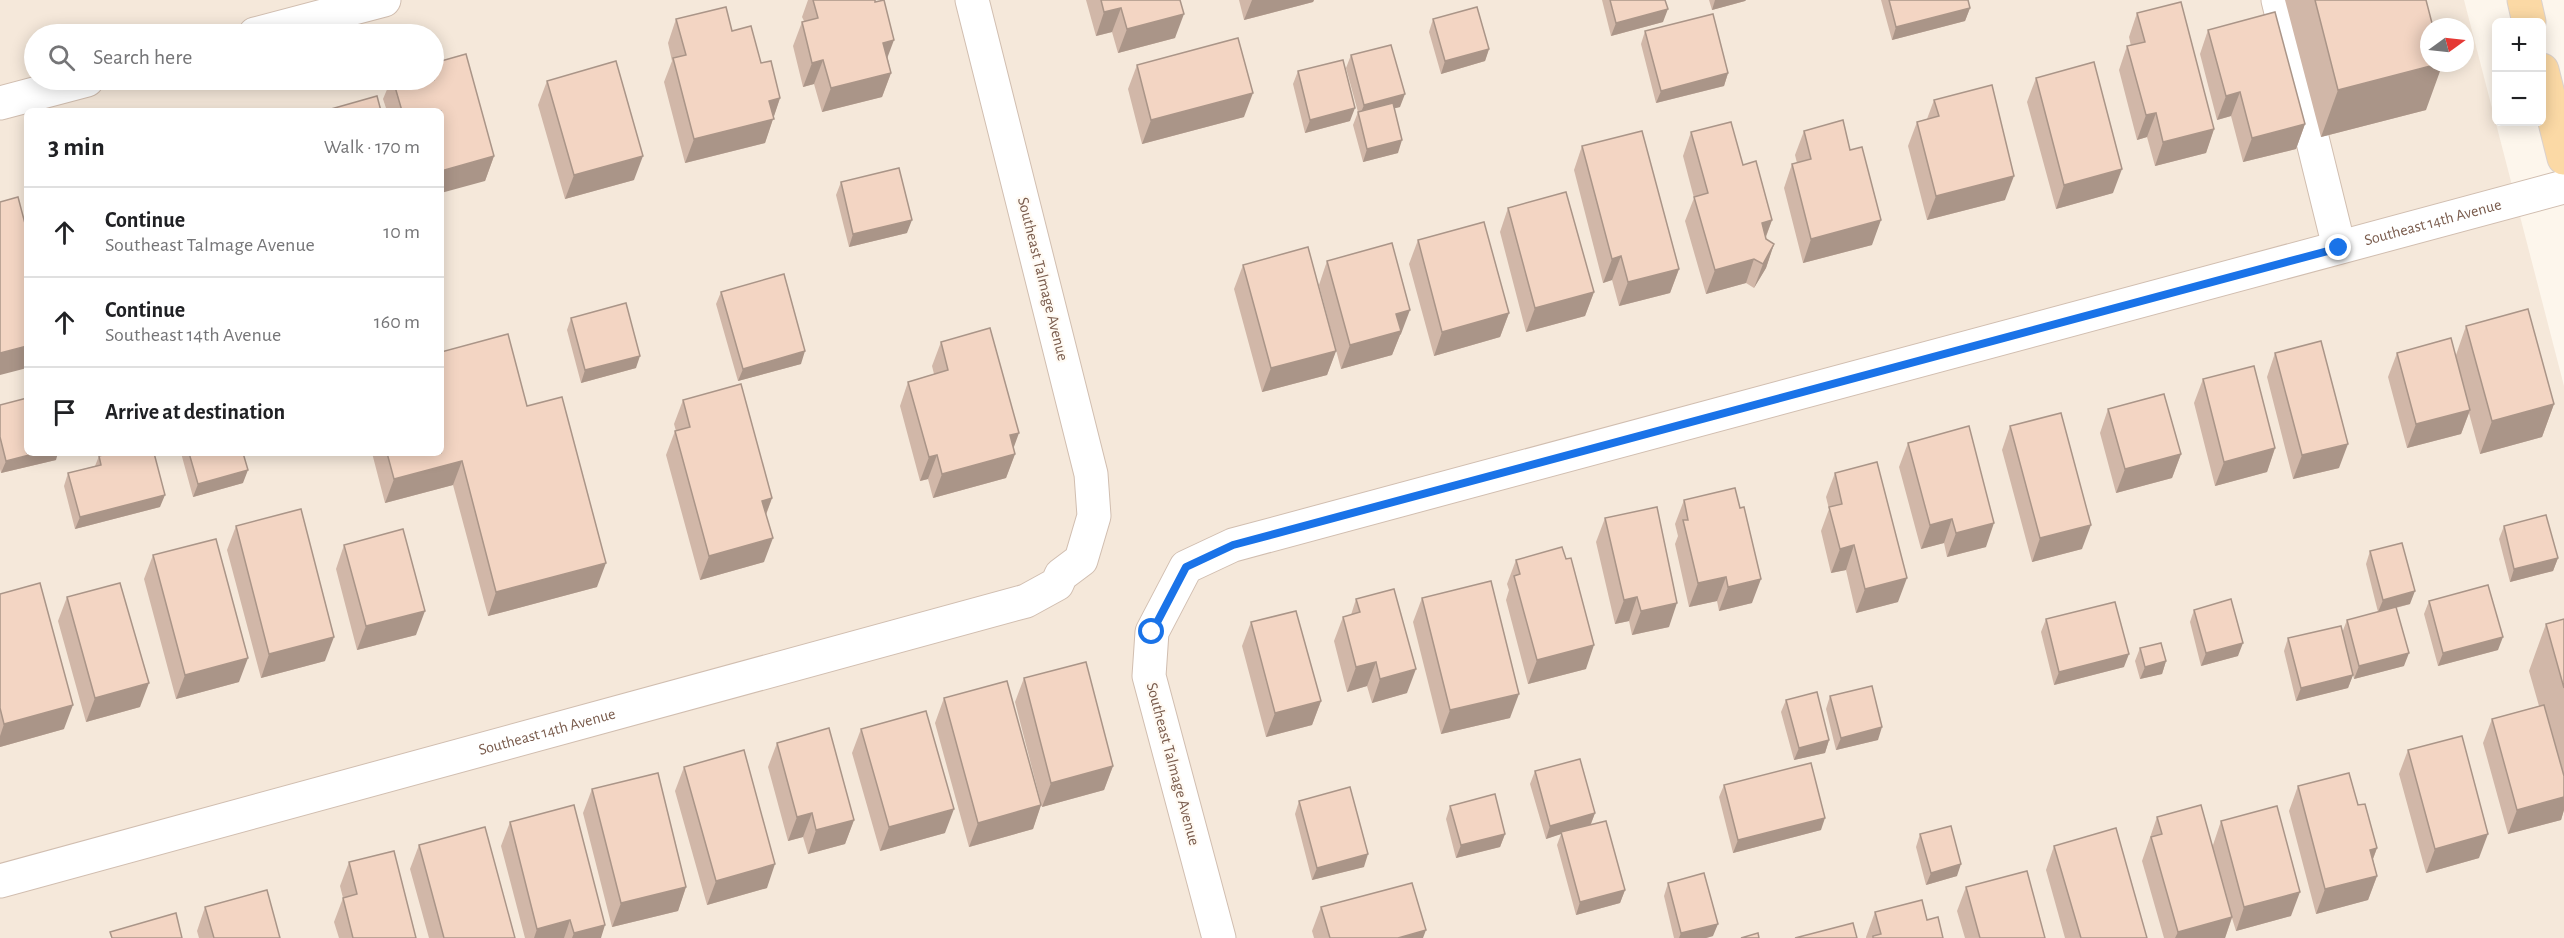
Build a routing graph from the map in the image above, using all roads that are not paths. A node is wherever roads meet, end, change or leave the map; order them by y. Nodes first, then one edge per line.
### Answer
1 (384, 0) edge
2 (972, 0) edge
3 (2278, 0) edge
4 (2523, 0) edge
5 (2528, 18) edge
6 (293, 24) edge
7 (2542, 72) edge
8 (49, 90) edge
9 (0, 103) edge
10 (2564, 158) edge
11 (2564, 187) edge
12 (2339, 248) junction
13 (1081, 560) joint
14 (1171, 591) joint
15 (0, 881) edge
16 (1219, 938) edge

1 - 6 street
2 - 13 street, Southeast Talmage Avenue
3 - 12 street
4 - 5 main road
7 - 10 main road
8 - 9 street
11 - 12 street, Southeast 14th Avenue
12 - 14 street, Southeast 14th Avenue
13 - 15 street, Southeast 14th Avenue
14 - 16 street, Southeast Talmage Avenue

